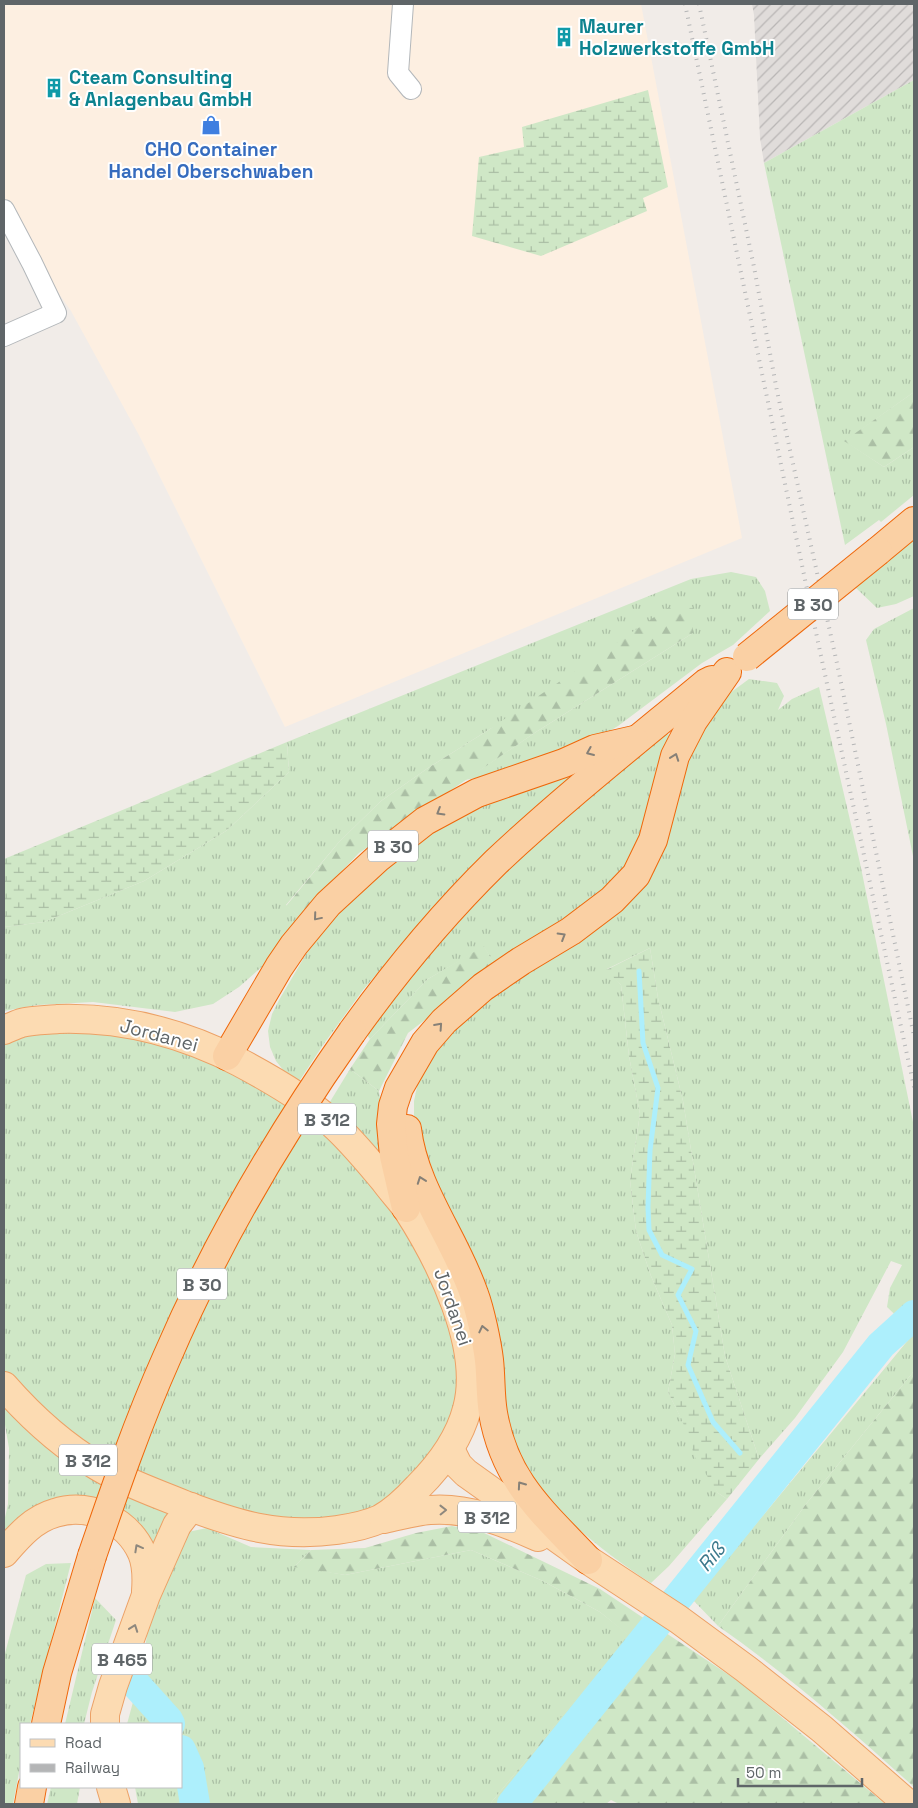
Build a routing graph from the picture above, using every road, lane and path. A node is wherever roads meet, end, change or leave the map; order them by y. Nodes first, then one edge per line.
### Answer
1 (403, 4) edge
2 (411, 89) dead end
3 (4, 210) edge
4 (4, 336) edge
5 (914, 520) edge
6 (737, 665) junction
7 (638, 740) junction
8 (10, 1025) edge
9 (227, 1056) junction
10 (411, 1066) junction
11 (406, 1208) junction
12 (4, 1386) edge
13 (450, 1449) junction
14 (191, 1507) junction
15 (378, 1520) junction
16 (4, 1553) edge
17 (588, 1560) junction
18 (146, 1595) junction
19 (46, 1723) edge
20 (105, 1723) edge
21 (32, 1788) edge
22 (111, 1788) edge
23 (29, 1804) edge
24 (116, 1804) edge
25 (908, 1804) edge

1 - 2 street
3 - 4 street
5 - 6 highway, B 30, bridge
6 - 7 highway, B 30
10 -> 6 highway, B 30
7 -> 9 highway, B 30
7 - 19 highway, B 30, bridge
8 - 9 main road, Jordanei / B 312
9 - 11 main road, Jordanei / B 312
10 - 11 highway, B 30
17 -> 10 highway, B 30
11 - 13 main road, Jordanei / B 312
12 - 14 main road, Jordanei / B 312
13 - 15 main road, Jordanei / B 312
13 - 17 main road, B 312
14 - 15 main road, Jordanei / B 312
14 - 18 main road, B 465
15 -> 17 main road, B 312
18 -> 16 main road
17 - 25 main road, B 312
20 -> 18 main road, B 465
21 - 23 highway
22 - 24 main road

